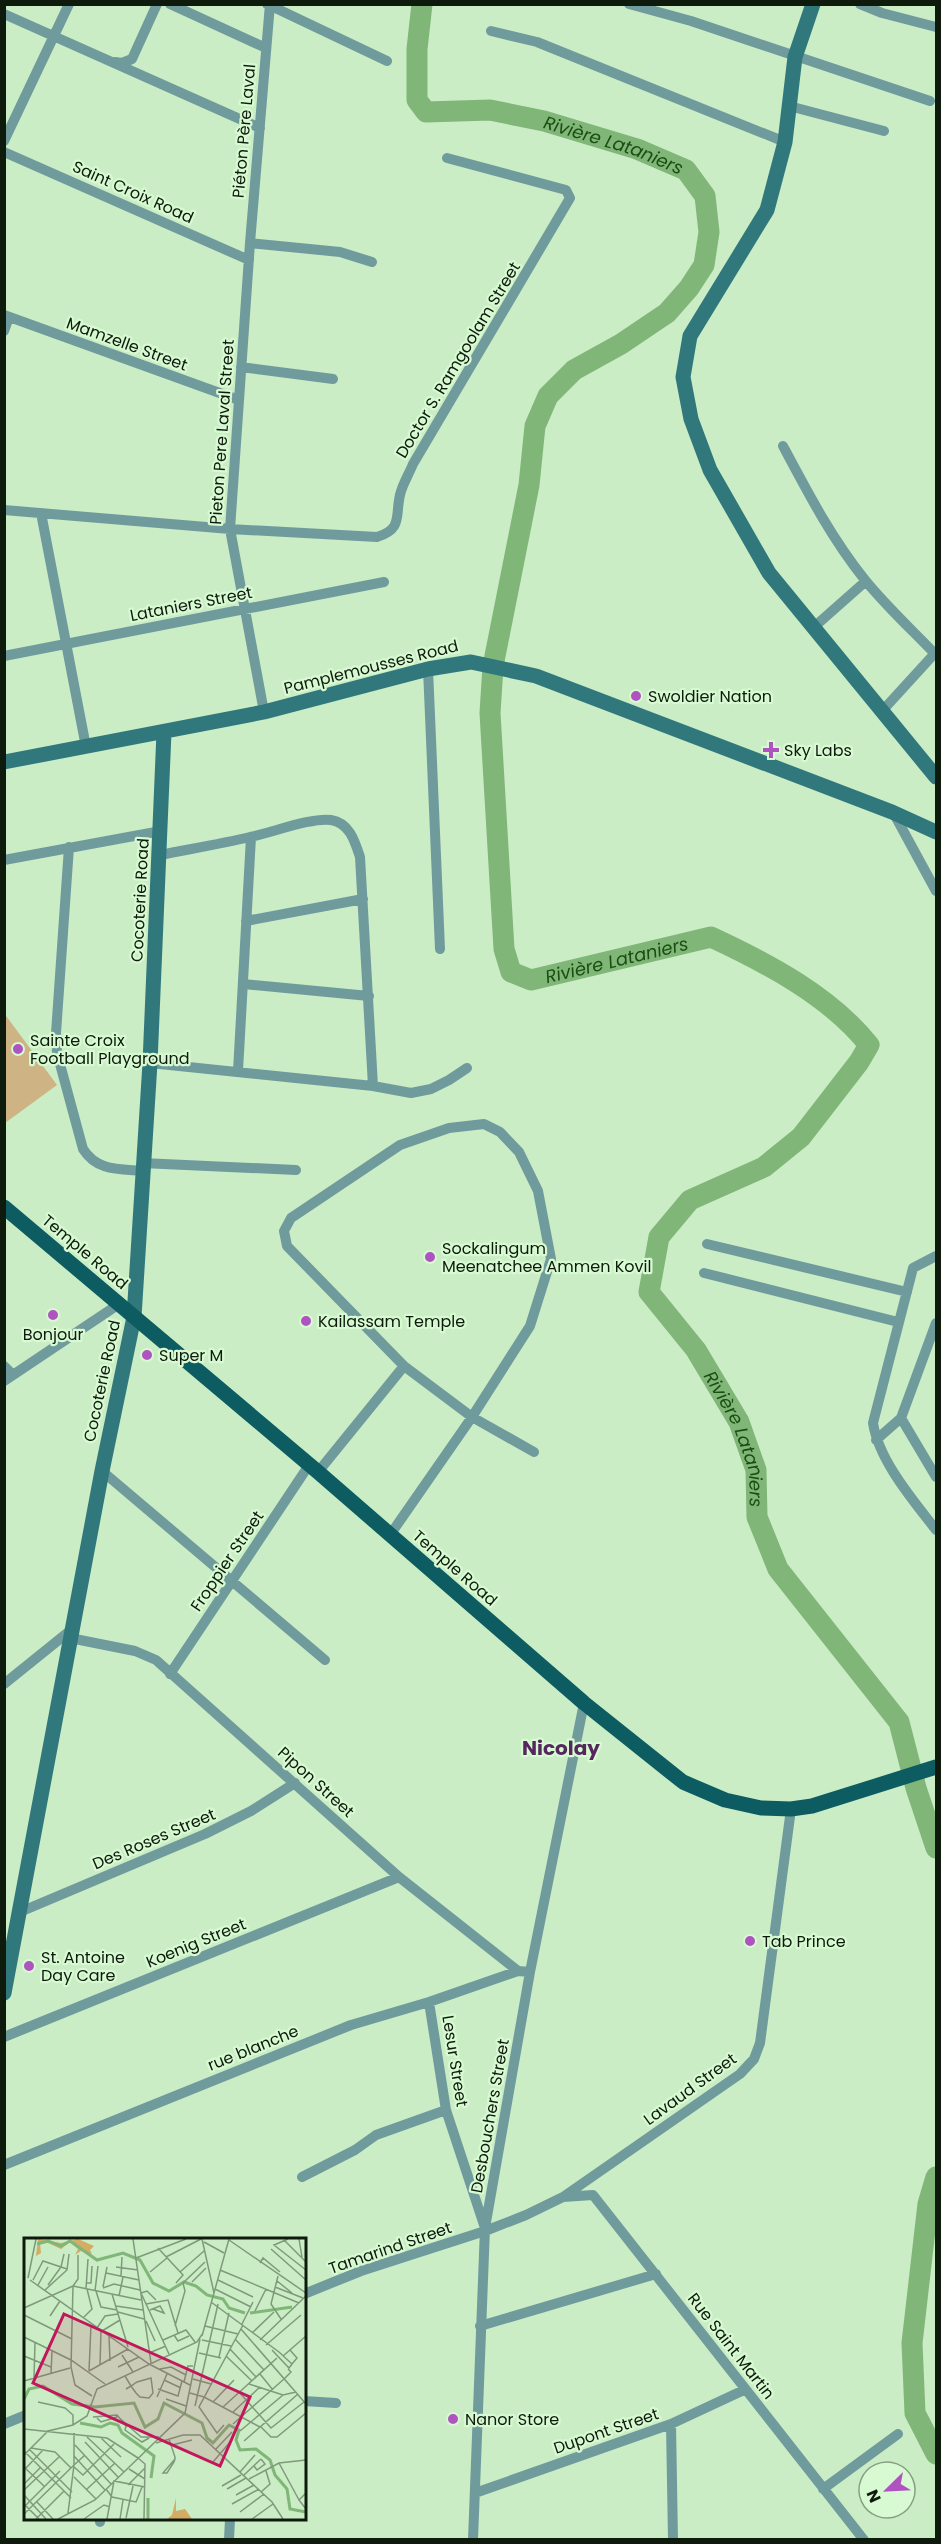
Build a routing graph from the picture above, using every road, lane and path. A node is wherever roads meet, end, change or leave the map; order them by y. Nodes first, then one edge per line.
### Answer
1 (69, 4) edge
2 (157, 4) edge
3 (170, 4) edge
4 (629, 4) edge
5 (813, 4) edge
6 (860, 4) edge
7 (269, 5) edge
8 (4, 14) edge
9 (936, 27) edge
10 (491, 31) dead end
11 (55, 36) junction
12 (266, 48) junction
13 (795, 57) junction
14 (387, 61) dead end
15 (113, 62) junction
16 (930, 101) dead end
17 (789, 106) junction
18 (260, 128) junction
19 (884, 131) dead end
20 (4, 141) edge
21 (785, 142) junction
22 (4, 152) edge
23 (447, 158) dead end
24 (250, 243) junction
25 (249, 260) junction
26 (372, 262) dead end
27 (7, 316) edge
28 (4, 331) edge
29 (241, 367) junction
30 (333, 379) dead end
31 (238, 400) junction
32 (783, 446) dead end
33 (4, 510) edge
34 (41, 513) junction
35 (230, 529) junction
36 (866, 581) junction
37 (384, 582) dead end
38 (244, 608) junction
39 (814, 627) junction
40 (66, 644) junction
41 (936, 653) edge
42 (4, 656) edge
43 (428, 669) junction
44 (883, 710) junction
45 (264, 712) junction
46 (164, 732) junction
47 (86, 747) junction
48 (4, 762) edge
49 (936, 777) edge
50 (892, 812) junction
51 (161, 831) junction
52 (936, 832) edge
53 (251, 837) junction
54 (69, 848) junction
55 (160, 855) junction
56 (4, 860) edge
57 (936, 891) edge
58 (363, 899) junction
59 (246, 921) junction
60 (440, 949) dead end
61 (243, 984) junction
62 (369, 996) junction
63 (150, 1063) junction
64 (466, 1068) dead end
65 (238, 1071) junction
66 (373, 1086) junction
67 (142, 1167) junction
68 (296, 1170) dead end
69 (4, 1207) edge
70 (707, 1244) dead end
71 (936, 1256) edge
72 (704, 1274) dead end
73 (907, 1292) junction
74 (119, 1304) junction
75 (134, 1317) junction
76 (898, 1322) junction
77 (936, 1323) edge
78 (4, 1366) edge
79 (404, 1366) junction
80 (9, 1378) edge
81 (472, 1417) junction
82 (901, 1418) junction
83 (876, 1440) junction
84 (534, 1452) dead end
85 (314, 1469) junction
86 (102, 1472) junction
87 (936, 1477) edge
88 (936, 1530) edge
89 (390, 1535) junction
90 (231, 1580) junction
91 (71, 1634) junction
92 (326, 1660) dead end
93 (170, 1674) junction
94 (4, 1684) edge
95 (584, 1703) junction
96 (936, 1767) edge
97 (295, 1783) junction
98 (791, 1809) junction
99 (399, 1877) junction
100 (20, 1912) junction
101 (518, 1971) junction
102 (531, 1972) junction
103 (4, 1993) edge
104 (429, 2002) junction
105 (4, 2037) edge
106 (446, 2110) junction
107 (4, 2165) edge
108 (302, 2177) dead end
109 (563, 2197) junction
110 (485, 2229) junction
111 (656, 2274) junction
112 (306, 2293) edge
113 (480, 2326) junction
114 (744, 2390) junction
115 (306, 2401) edge
116 (336, 2403) dead end
117 (24, 2416) edge
118 (4, 2424) edge
119 (671, 2424) junction
120 (898, 2434) dead end
121 (823, 2489) junction
122 (475, 2493) junction
123 (230, 2520) edge
124 (229, 2540) edge
125 (473, 2540) edge
126 (673, 2540) edge
127 (864, 2540) edge

1 - 11 street
2 - 15 street
3 - 12 street
4 - 13 street
5 - 13 main road
6 - 9 street
7 - 12 street, Piéton Père Laval
7 - 14 street
8 - 11 street
10 - 21 street
11 - 15 street
11 - 20 street
12 - 18 street, Piéton Père Laval
13 - 16 street
13 - 17 main road
15 - 18 street
17 - 19 street
17 - 21 main road
18 - 24 street, Piéton Père Laval
21 - 39 main road
22 - 25 street, Saint Croix Road
23 - 35 street, Doctor S. Ramgoolam Street
24 - 25 street, Piéton Père Laval
24 - 26 street
25 - 29 street, Pieton Pere Laval Street
27 - 28 street
27 - 31 street, Mamzelle Street
29 - 30 street
29 - 31 street, Pieton Pere Laval Street
31 - 35 street, Pieton Pere Laval Street
32 - 36 street
33 - 34 street
34 - 35 street
34 - 40 street
35 - 38 street, Pieton Pere Laval Street
36 - 39 street
36 - 41 street
37 - 38 street, Lataniers Street
38 - 40 street, Lataniers Street
38 - 45 street, Pieton Pere Laval Street
39 - 44 main road
40 - 42 street, Lataniers Street
40 - 47 street
41 - 44 street
43 - 45 main road, Pamplemousses Road
43 - 50 main road, Pamplemousses Road
43 - 60 street
44 - 49 main road
45 - 46 main road, Pamplemousses Road
46 - 47 main road, Pamplemousses Road
46 - 51 main road, Cocoterie Road
47 - 48 main road, Pamplemousses Road
50 - 52 main road, Pamplemousses Road
50 - 57 street
51 - 54 street
51 - 55 main road, Cocoterie Road
53 - 55 street
53 - 58 street
53 - 59 street
54 - 56 street
54 - 67 street
55 - 63 main road, Cocoterie Road
58 - 59 street
58 - 62 street
59 - 61 street
61 - 62 street
61 - 65 street
62 - 66 street
63 - 65 street
63 - 67 main road, Cocoterie Road
64 - 66 street
65 - 66 street
67 - 68 street
67 - 75 main road, Cocoterie Road
69 - 74 main road, Temple Road
70 - 73 street
71 - 73 street
72 - 76 street
73 - 76 street
74 - 75 main road, Temple Road
74 - 80 street
75 - 85 main road, Temple Road
75 - 86 main road, Cocoterie Road
76 - 83 street
77 - 82 street
78 - 80 street
79 - 81 street
79 - 81 street
79 - 85 street, Froppier Street
81 - 84 street
81 - 89 street
82 - 83 street
82 - 87 street
83 - 88 street
85 - 89 main road, Temple Road
85 - 90 street, Froppier Street
86 - 90 street
86 - 91 main road, Cocoterie Road
89 - 95 main road, Temple Road
90 - 92 street
90 - 93 street, Froppier Street
91 - 93 street, Pipon Street
91 - 94 street
91 - 100 main road, Cocoterie Road
93 - 97 street, Pipon Street
95 - 98 main road, Temple Road
95 - 102 street, Desbouchers Street
96 - 98 main road, Temple Road
97 - 99 street, Pipon Street
97 - 100 street, Des Roses Street
98 - 109 street, Lavaud Street
99 - 101 street, Pipon Street
99 - 105 street, Koenig Street
100 - 103 main road, Cocoterie Road
101 - 102 street
101 - 104 street, rue blanche
102 - 110 street, Desbouchers Street
104 - 106 street, Lesur Street
104 - 107 street, rue blanche
106 - 108 street
106 - 110 street, Lesur Street
109 - 110 street, Lavaud Street
109 - 111 street, Rue Saint Martin
110 - 112 street, Tamarind Street
110 - 113 street, Desbouchers Street
111 - 113 street
111 - 114 street, Rue Saint Martin
113 - 122 street, Desbouchers Street
114 - 119 street, Dupont Street
114 - 121 street, Rue Saint Martin
115 - 116 street
117 - 118 street
119 - 122 street, Dupont Street
119 - 126 street
120 - 121 street
121 - 127 street, Rue Saint Martin
122 - 125 street, Desbouchers Street
123 - 124 street

